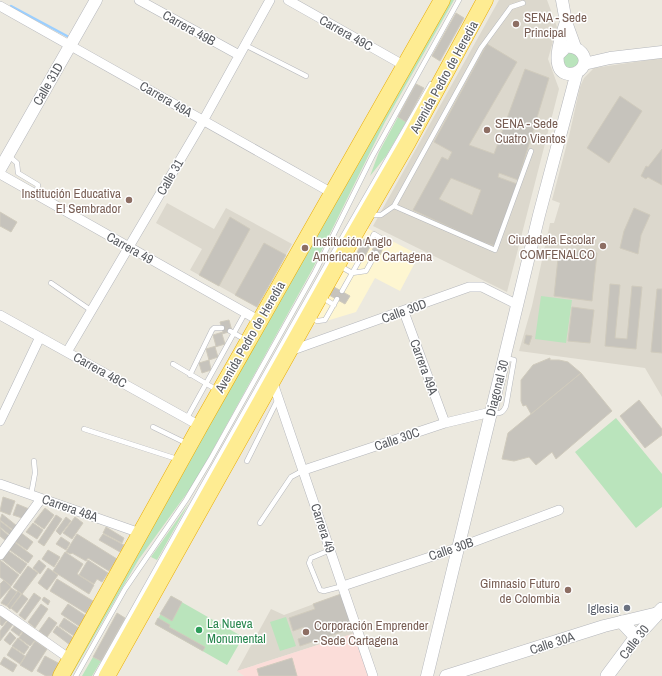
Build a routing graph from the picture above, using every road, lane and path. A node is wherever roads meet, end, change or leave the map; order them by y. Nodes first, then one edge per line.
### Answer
1 (96, 0) edge
2 (139, 0) edge
3 (270, 0) edge
4 (288, 0) edge
5 (442, 0) edge
6 (459, 0) edge
7 (485, 0) edge
8 (562, 0) edge
9 (523, 3) dead end
10 (0, 6) edge
11 (566, 22) junction
12 (71, 45) junction
13 (245, 45) junction
14 (578, 49) junction
15 (662, 52) edge
16 (239, 55) junction
17 (558, 55) junction
18 (610, 58) junction
19 (405, 66) junction
20 (580, 68) junction
21 (563, 72) junction
22 (306, 76) dead end
23 (432, 82) dead end
24 (569, 101) junction
25 (203, 120) junction
26 (531, 151) dead end
27 (8, 155) junction
28 (0, 169) edge
29 (0, 174) edge
30 (332, 193) junction
31 (36, 195) junction
32 (394, 206) junction
33 (366, 214) junction
34 (370, 242) dead end
35 (380, 246) dead end
36 (129, 248) junction
37 (376, 253) dead end
38 (359, 261) dead end
39 (337, 264) junction
40 (352, 273) junction
41 (51, 283) dead end
42 (342, 291) dead end
43 (319, 296) junction
44 (337, 299) dead end
45 (334, 305) junction
46 (518, 305) junction
47 (92, 311) junction
48 (404, 312) junction
49 (245, 313) junction
50 (0, 315) edge
51 (308, 316) junction
52 (260, 321) junction
53 (222, 328) dead end
54 (232, 332) junction
55 (40, 337) junction
56 (248, 341) junction
57 (288, 351) junction
58 (67, 352) junction
59 (173, 364) dead end
60 (190, 374) junction
61 (272, 380) junction
62 (206, 384) junction
63 (220, 392) junction
64 (279, 398) junction
65 (491, 412) junction
66 (0, 421) edge
67 (194, 422) junction
68 (445, 423) junction
69 (153, 427) dead end
70 (84, 429) dead end
71 (190, 444) junction
72 (181, 460) junction
73 (34, 461) dead end
74 (247, 461) dead end
75 (304, 470) junction
76 (0, 484) edge
77 (31, 495) junction
78 (42, 499) junction
79 (559, 510) dead end
80 (260, 523) dead end
81 (140, 533) junction
82 (457, 548) junction
83 (330, 550) junction
84 (0, 555) edge
85 (343, 586) junction
86 (0, 610) edge
87 (660, 611) edge
88 (622, 622) junction
89 (636, 637) junction
90 (70, 659) junction
91 (61, 676) edge
92 (76, 676) edge
93 (96, 676) edge
94 (107, 676) edge
95 (373, 676) edge
96 (428, 676) edge
97 (446, 676) edge
98 (607, 676) edge

1 - 12 street, Calle 31D
2 - 16 street, Carrera 49B
3 - 13 street, Calle 31
4 - 19 street, Carrera 49C
5 - 19 highway, Avenida Pedro de Heredia
6 - 92 lane
7 - 33 highway, Avenida Pedro de Heredia
8 - 11 street
9 - 32 lane
10 - 12 street, Carrera 49A
11 - 14 street
11 - 17 street
12 - 25 street, Carrera 49A
12 - 27 street, Calle 31D
13 - 16 street, Calle 31
13 - 22 lane
14 - 17 street
14 - 18 street
14 - 20 street
15 - 18 street
16 - 25 street, Calle 31
17 - 21 street
18 - 20 street
19 - 30 highway, Avenida Pedro de Heredia
20 - 21 street
20 - 24 street, Diagonal 30
21 - 24 street, Diagonal 30
23 - 93 lane
24 - 46 street, Diagonal 30
25 - 30 street, Carrera 49A
25 - 36 street, Calle 31
26 - 32 lane
27 - 28 street, Calle 31D
27 - 31 lane
29 - 31 street, Carrera 49
30 - 52 highway, Avenida Pedro de Heredia
31 - 36 street, Carrera 49
32 - 33 lane
33 - 39 highway, Avenida Pedro de Heredia
34 - 35 lane
36 - 47 street, Calle 31
36 - 49 street, Carrera 49
37 - 40 lane
38 - 40 lane
39 - 40 lane
39 - 43 highway, Avenida Pedro de Heredia
40 - 42 lane
41 - 47 lane
43 - 45 lane
43 - 51 highway, Avenida Pedro de Heredia
44 - 45 lane
45 - 51 lane
46 - 48 street, Calle 30D
46 - 65 street, Diagonal 30
47 - 58 street, Calle 31
48 - 57 street, Calle 30D
48 - 68 street, Carrera 49A
49 - 52 street, Carrera 49
49 - 54 lane
50 - 55 street, Carrera 48C
51 - 57 highway, Avenida Pedro de Heredia
52 - 56 highway, Avenida Pedro de Heredia
53 - 60 lane
54 - 56 lane
54 - 62 lane
55 - 58 street, Carrera 48C
55 - 66 street
56 - 63 highway, Avenida Pedro de Heredia
57 - 61 highway, Avenida Pedro de Heredia
58 - 67 street, Carrera 48C
59 - 60 lane
60 - 62 lane
61 - 64 street, Carrera 49
61 - 94 highway, Avenida Pedro de Heredia
62 - 63 lane
62 - 67 lane
63 - 67 highway, Avenida Pedro de Heredia
64 - 74 lane
64 - 75 street, Carrera 49
65 - 68 street, Calle 30C
65 - 82 street, Diagonal 30
67 - 71 highway, Avenida Pedro de Heredia
68 - 75 street, Calle 30C
69 - 71 lane
70 - 72 lane
71 - 72 highway, Avenida Pedro de Heredia
72 - 81 highway, Avenida Pedro de Heredia
73 - 77 lane
75 - 80 lane
75 - 83 street, Carrera 49
76 - 77 street, Carrera 48A
77 - 78 street, Carrera 48A
78 - 81 street, Carrera 48A
78 - 84 street
79 - 82 street, Calle 30B
81 - 90 highway, Avenida Pedro de Heredia
82 - 85 street, Calle 30B
82 - 96 street, Diagonal 30
83 - 85 street, Carrera 49
83 - 85 lane
85 - 95 street, Carrera 49
86 - 90 street
87 - 88 street, Calle 30A
87 - 89 main road, Calle 30
88 - 89 main road
88 - 97 street, Calle 30A
89 - 98 main road, Calle 30
90 - 91 highway, Avenida Pedro de Heredia

